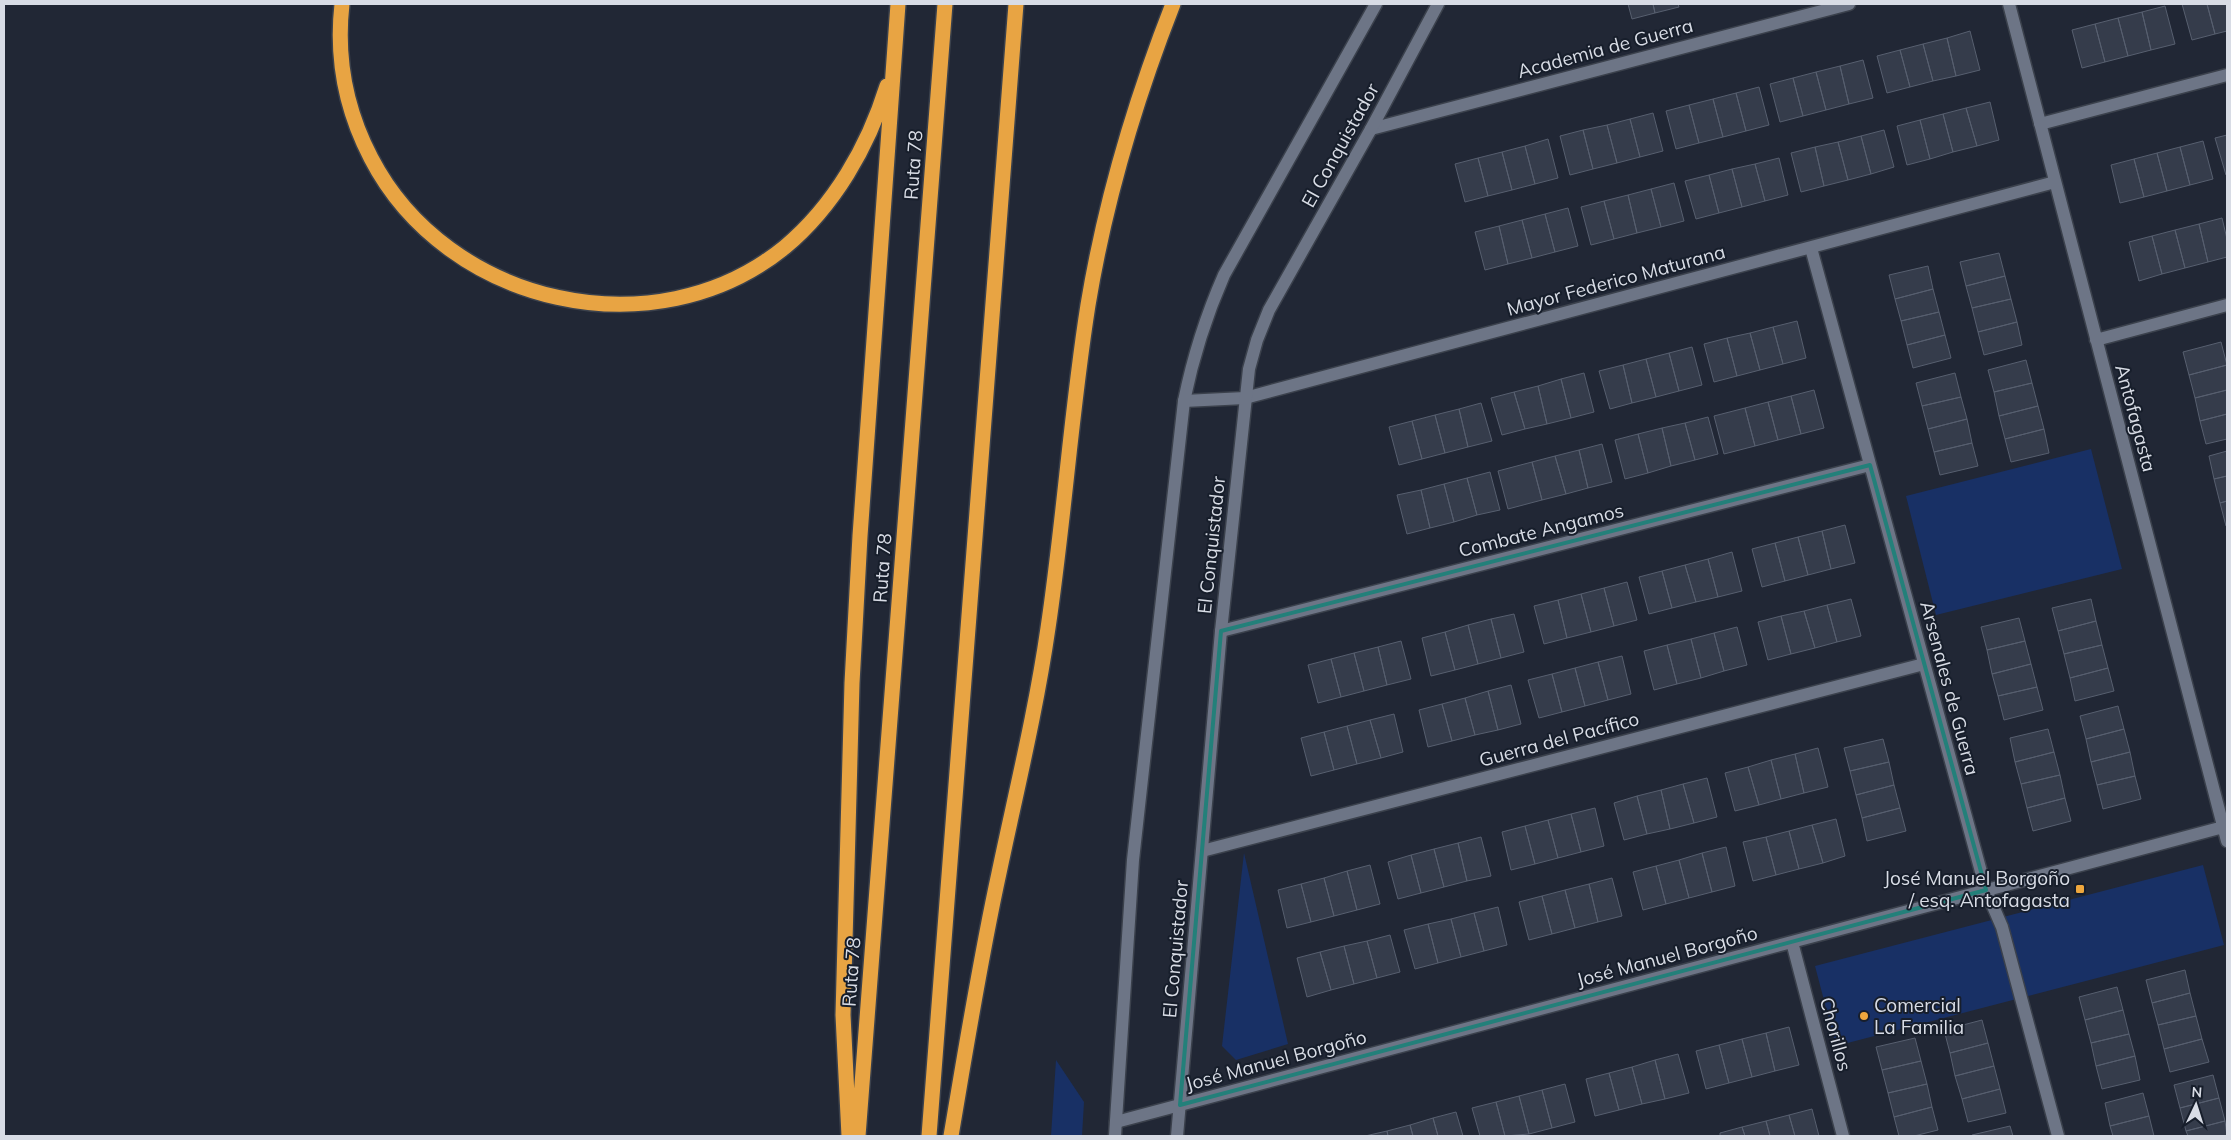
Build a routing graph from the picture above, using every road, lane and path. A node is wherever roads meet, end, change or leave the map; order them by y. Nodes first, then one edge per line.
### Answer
1 (342, 4) edge
2 (898, 4) edge
3 (945, 4) edge
4 (1016, 4) edge
5 (1174, 4) edge
6 (1376, 4) edge
7 (1438, 4) edge
8 (1848, 4) edge
9 (2008, 4) edge
10 (894, 61) junction
11 (2227, 76) edge
12 (2040, 124) junction
13 (1371, 129) junction
14 (2056, 182) junction
15 (1812, 248) junction
16 (2227, 305) edge
17 (2096, 340) junction
18 (1245, 398) junction
19 (1184, 401) junction
20 (1870, 465) junction
21 (1221, 631) junction
22 (1924, 664) junction
23 (2225, 826) edge
24 (2227, 841) edge
25 (1202, 851) junction
26 (1986, 890) junction
27 (1792, 942) junction
28 (1180, 1105) junction
29 (1116, 1122) junction
30 (849, 1136) edge
31 (858, 1136) edge
32 (929, 1136) edge
33 (951, 1136) edge
34 (1116, 1136) edge
35 (1177, 1136) edge
36 (1843, 1136) edge
37 (2058, 1136) edge

1 - 10 highway
2 - 10 highway
3 - 31 highway, Ruta 78
4 - 32 highway
5 - 33 highway
6 - 19 street, El Conquistador
7 - 13 street, El Conquistador
8 - 13 street, Academia de Guerra
9 - 12 street, Antofagasta
10 - 30 highway
11 - 12 street
12 - 14 street, Antofagasta
13 - 18 street, El Conquistador
14 - 15 street, Mayor Federico Maturana
14 - 17 street, Antofagasta
15 - 18 street, Mayor Federico Maturana
15 - 20 street, Arsenales de Guerra
16 - 17 street
17 - 23 street, Antofagasta
18 - 19 street, Mayor Federico Maturana
18 - 21 street, El Conquistador
19 - 29 street, El Conquistador
20 - 21 street, Combate Angamos
20 - 22 street, Arsenales de Guerra
21 - 25 street, El Conquistador
22 - 25 street, Guerra del Pacífico
22 - 26 street, Arsenales de Guerra
23 - 24 street, Antofagasta
23 - 26 street, José Manuel Borgoño
25 - 28 street, El Conquistador
26 - 27 street, José Manuel Borgoño
26 - 37 street, Arsenales de Guerra
27 - 28 street, José Manuel Borgoño
27 - 36 street, Chorillos
28 - 29 street, José Manuel Borgoño
28 - 35 street, El Conquistador
29 - 34 street, El Conquistador

